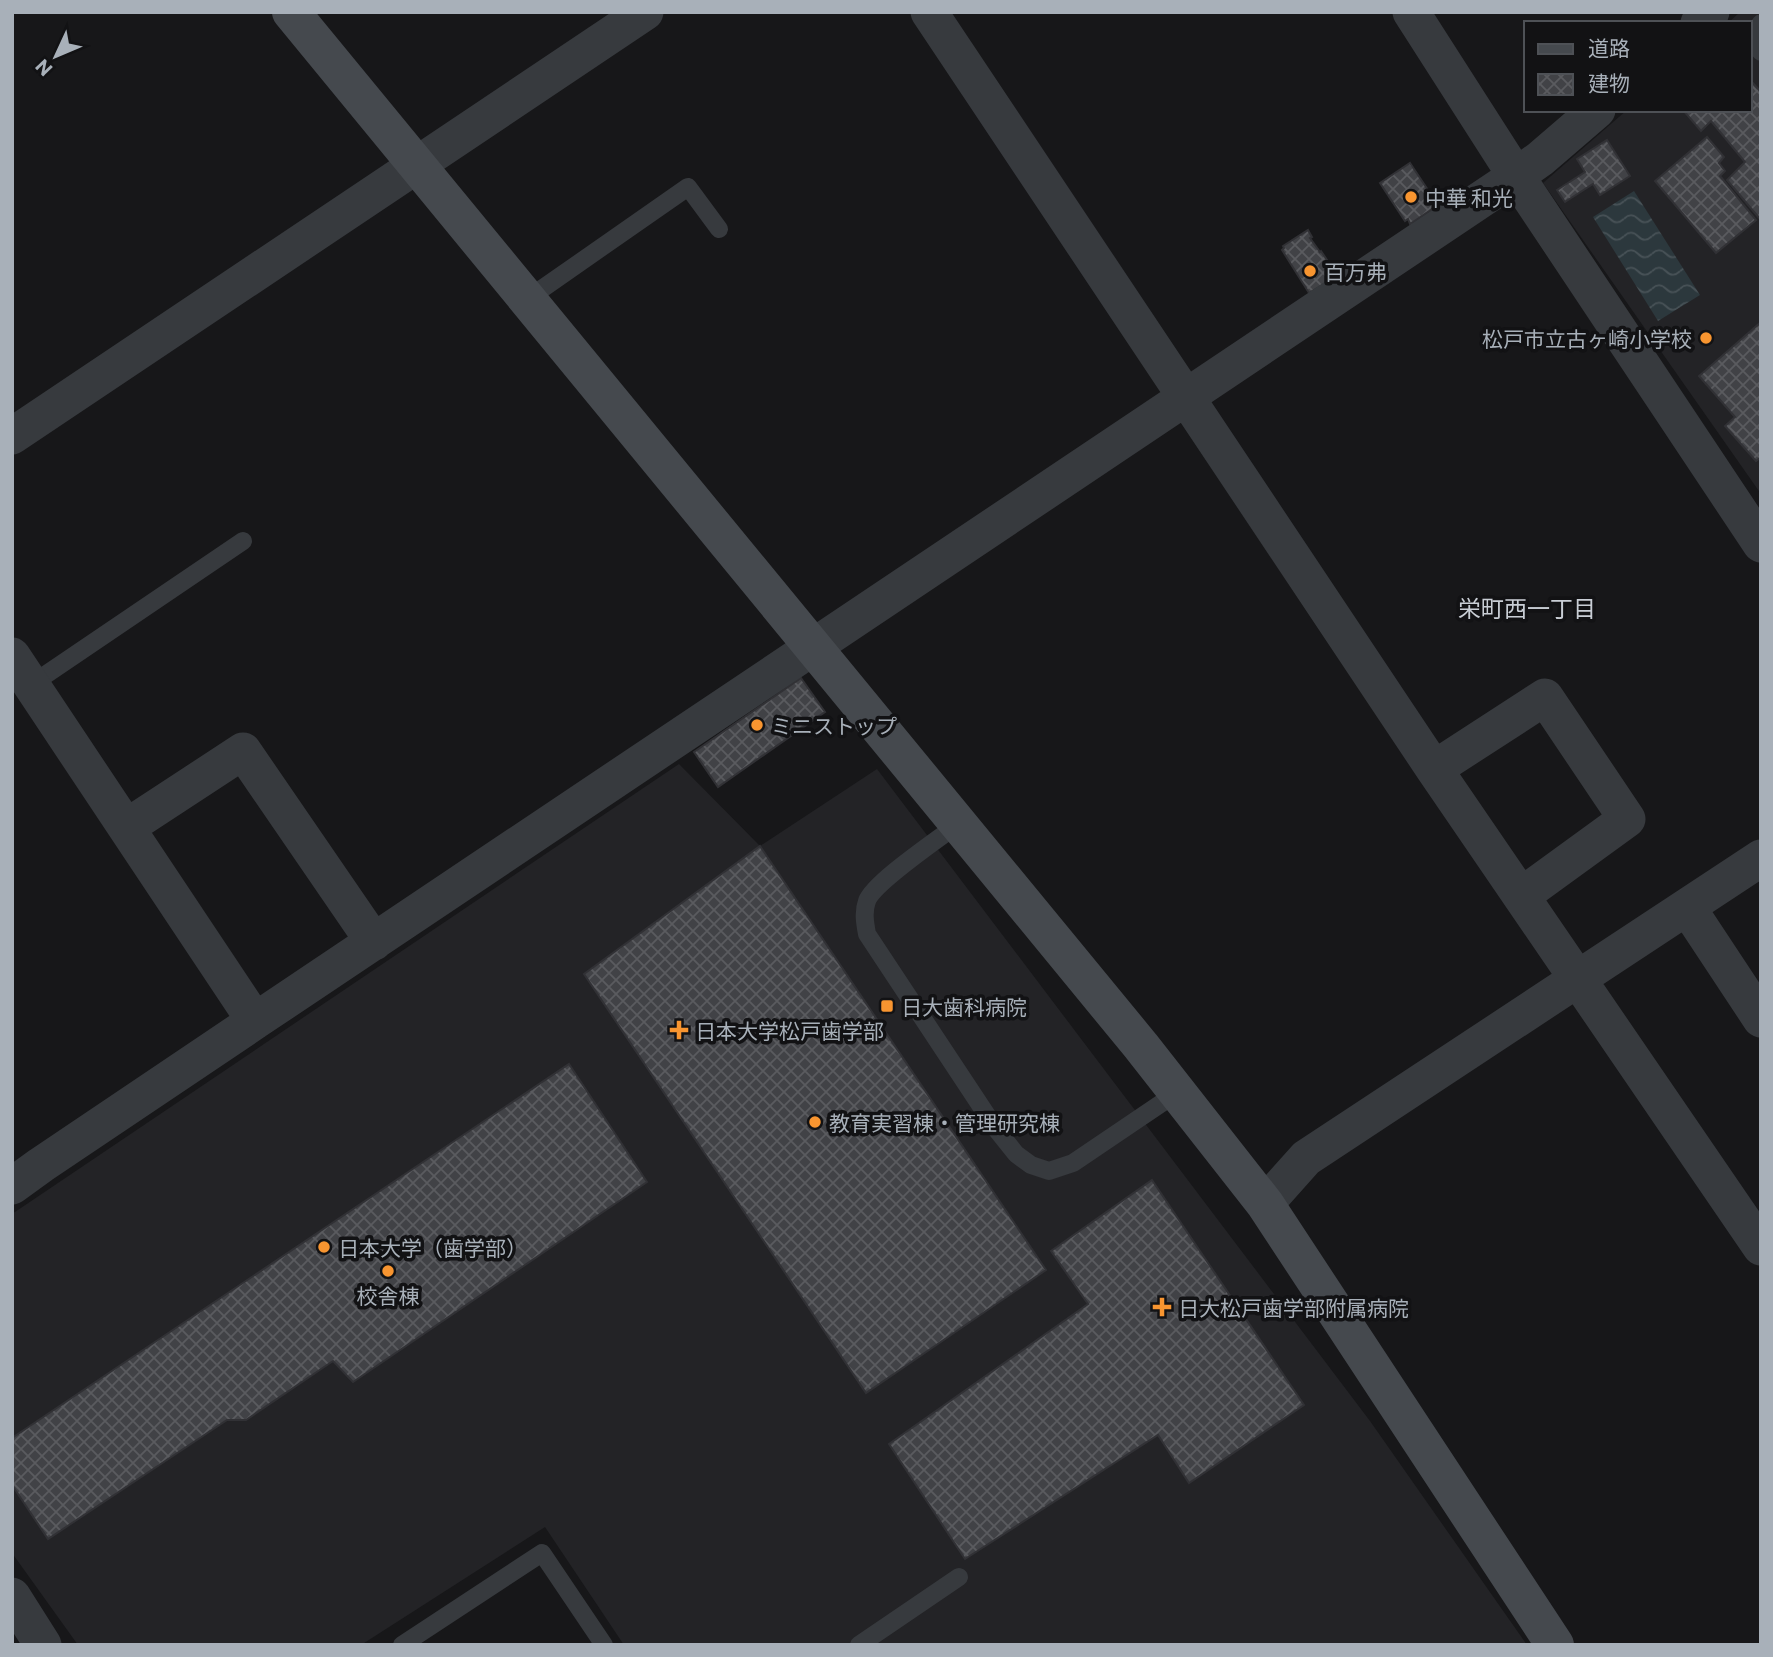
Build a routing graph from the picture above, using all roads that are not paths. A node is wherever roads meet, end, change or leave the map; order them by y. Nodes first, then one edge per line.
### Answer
1 (291, 12) edge
2 (645, 12) edge
3 (929, 12) edge
4 (1411, 12) edge
5 (1754, 12) edge
6 (1761, 21) edge
7 (1761, 52) edge
8 (1595, 112) edge
9 (417, 165) junction
10 (1516, 176) junction
11 (719, 229) dead end
12 (526, 300) junction
13 (1185, 397) junction
14 (12, 436) edge
15 (243, 541) dead end
16 (1761, 544) edge
17 (813, 648) junction
18 (22, 670) edge
19 (1434, 769) junction
20 (958, 824) junction
21 (127, 827) junction
22 (1761, 858) edge
23 (1521, 896) junction
24 (1687, 907) junction
25 (374, 942) junction
26 (1576, 978) junction
27 (1761, 1019) edge
28 (255, 1021) junction
29 (1178, 1092) junction
30 (12, 1186) edge
31 (1265, 1204) junction
32 (1761, 1247) edge
33 (959, 1577) dead end
34 (12, 1596) edge
35 (29, 1638) edge
36 (402, 1645) edge
37 (604, 1645) edge
38 (859, 1645) edge
39 (1555, 1645) edge

1 - 9 street
2 - 9 street
3 - 13 street
4 - 10 street
5 - 6 lane
6 - 7 lane
8 - 10 street
9 - 12 street
9 - 14 street
10 - 13 street
10 - 16 street
11 - 12 lane
12 - 17 street
13 - 17 street
13 - 19 street
15 - 18 lane
17 - 20 street
17 - 25 street
18 - 21 street
19 - 23 street
19 - 23 street
20 - 29 street
20 - 29 lane
21 - 25 street
21 - 28 street
22 - 24 street
23 - 26 street
24 - 26 street
24 - 27 street
25 - 28 street
26 - 31 street
26 - 32 street
28 - 30 street
29 - 31 street
31 - 39 street
33 - 38 lane
34 - 35 street
36 - 37 lane

